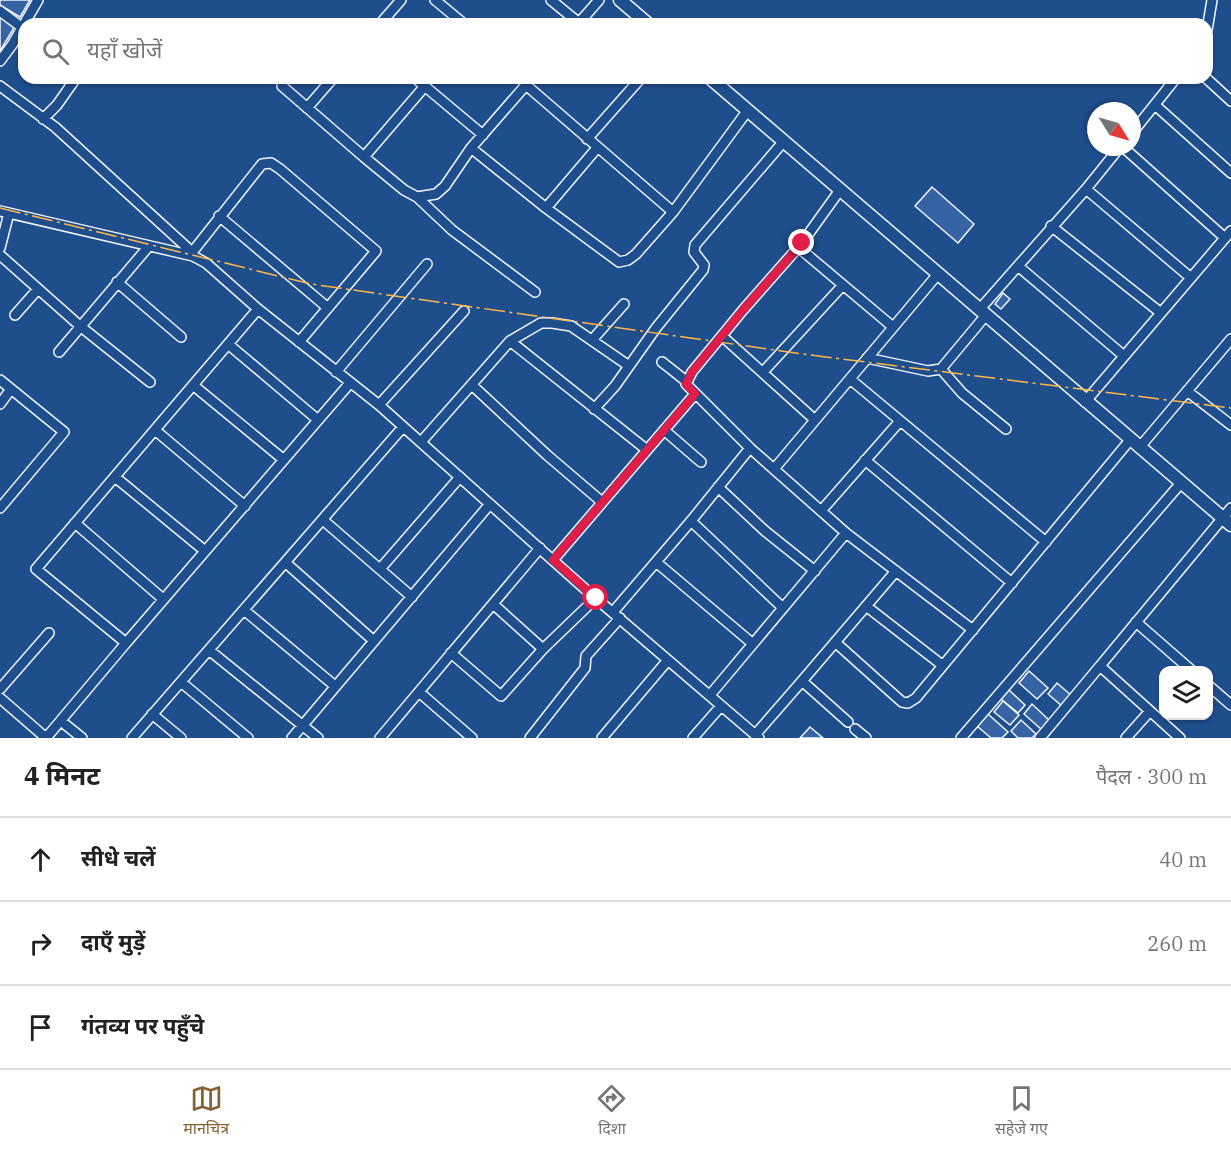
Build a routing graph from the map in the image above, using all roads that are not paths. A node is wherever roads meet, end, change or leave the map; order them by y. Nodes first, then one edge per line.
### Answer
1 (38, 0) edge
2 (401, 0) edge
3 (435, 0) edge
4 (551, 0) edge
5 (599, 0) edge
6 (620, 0) edge
7 (1212, 0) edge
8 (0, 11) edge
9 (28, 18) edge
10 (385, 18) edge
11 (457, 18) edge
12 (571, 18) edge
13 (583, 18) edge
14 (641, 18) edge
15 (1209, 18) edge
16 (18, 25) edge
17 (18, 35) edge
18 (0, 61) edge
19 (72, 84) edge
20 (328, 84) edge
21 (422, 84) edge
22 (526, 84) edge
23 (533, 84) edge
24 (636, 84) edge
25 (717, 84) edge
26 (1171, 84) edge
27 (1213, 84) edge
28 (0, 86) edge
29 (282, 86) dead end
30 (425, 86) junction
31 (1231, 101) edge
32 (1155, 105) junction
33 (307, 108) junction
34 (748, 110) junction
35 (43, 119) junction
36 (1141, 122) edge
37 (483, 135) junction
38 (587, 139) junction
39 (784, 141) junction
40 (471, 148) junction
41 (597, 148) junction
42 (1114, 156) edge
43 (1133, 156) edge
44 (364, 157) junction
45 (1231, 173) edge
46 (1086, 189) junction
47 (840, 190) junction
48 (417, 197) junction
49 (546, 208) junction
50 (4, 212) edge
51 (673, 212) junction
52 (219, 216) junction
53 (1051, 226) junction
54 (1228, 234) edge
55 (149, 246) junction
56 (798, 247) junction
57 (0, 248) edge
58 (191, 254) junction
59 (0, 255) edge
60 (427, 264) dead end
61 (1018, 267) junction
62 (938, 274) junction
63 (1191, 278) junction
64 (117, 282) junction
65 (843, 285) junction
66 (38, 289) junction
67 (535, 292) dead end
68 (624, 304) dead end
69 (328, 308) junction
70 (258, 309) junction
71 (464, 311) dead end
72 (982, 313) junction
73 (1161, 313) junction
74 (15, 315) dead end
75 (80, 326) junction
76 (893, 327) junction
77 (722, 336) junction
78 (181, 338) dead end
79 (1231, 339) edge
80 (592, 340) junction
81 (510, 341) junction
82 (299, 342) junction
83 (228, 344) junction
84 (59, 352) dead end
85 (1125, 357) junction
86 (867, 358) junction
87 (662, 362) dead end
88 (629, 366) junction
89 (941, 369) junction
90 (336, 372) junction
91 (763, 372) junction
92 (850, 379) junction
93 (0, 380) edge
94 (686, 381) junction
95 (150, 382) dead end
96 (350, 383) junction
97 (193, 385) junction
98 (473, 386) junction
99 (11, 389) junction
100 (1188, 391) junction
101 (695, 394) junction
102 (1085, 402) junction
103 (0, 404) edge
104 (379, 405) junction
105 (594, 409) junction
106 (318, 420) junction
107 (815, 420) junction
108 (900, 421) junction
109 (1231, 425) edge
110 (403, 427) junction
111 (1006, 429) dead end
112 (155, 430) junction
113 (664, 430) junction
114 (421, 442) junction
115 (1134, 443) junction
116 (750, 448) junction
117 (647, 450) junction
118 (284, 460) junction
119 (866, 460) junction
120 (701, 462) dead end
121 (774, 469) junction
122 (114, 477) junction
123 (460, 477) junction
124 (1181, 483) junction
125 (718, 487) junction
126 (602, 502) junction
127 (490, 504) junction
128 (245, 506) junction
129 (0, 508) edge
130 (1231, 508) edge
131 (821, 511) junction
132 (323, 520) junction
133 (691, 521) junction
134 (1227, 522) edge
135 (75, 523) junction
136 (846, 533) junction
137 (1046, 542) junction
138 (540, 548) junction
139 (205, 551) junction
140 (553, 560) junction
141 (656, 562) junction
142 (286, 563) junction
143 (381, 570) junction
144 (814, 571) junction
145 (896, 571) junction
146 (1012, 583) junction
147 (412, 597) junction
148 (596, 598) junction
149 (163, 599) junction
150 (494, 604) junction
151 (866, 606) junction
152 (783, 608) junction
153 (244, 610) junction
154 (616, 615) junction
155 (1136, 622) junction
156 (973, 630) junction
157 (49, 633) dead end
158 (374, 641) junction
159 (835, 642) junction
160 (126, 643) junction
161 (753, 644) junction
162 (543, 649) junction
163 (209, 650) junction
164 (452, 653) junction
165 (668, 660) junction
166 (942, 665) junction
167 (1100, 666) junction
168 (1186, 666) edge
169 (802, 681) junction
170 (181, 682) junction
171 (335, 686) junction
172 (0, 689) edge
173 (1213, 689) edge
174 (418, 692) junction
175 (710, 695) junction
176 (0, 698) edge
177 (1231, 705) edge
178 (722, 706) junction
179 (1150, 711) junction
180 (152, 714) junction
181 (61, 721) junction
182 (848, 722) dead end
183 (302, 726) junction
184 (855, 729) dead end
185 (383, 734) edge
186 (757, 736) edge
187 (1176, 737) edge
188 (46, 738) edge
189 (82, 738) edge
190 (132, 738) edge
191 (181, 738) edge
192 (248, 738) edge
193 (292, 738) edge
194 (318, 738) edge
195 (394, 738) edge
196 (472, 738) edge
197 (530, 738) edge
198 (602, 738) edge
199 (693, 738) edge
200 (866, 738) edge
201 (960, 738) edge
202 (1040, 738) edge
203 (1126, 738) edge

1 - 9 street
2 - 10 street
3 - 11 street
4 - 12 street
5 - 13 street
6 - 14 street
7 - 15 street
8 - 16 street
17 - 18 street
19 - 35 street
20 - 33 street
21 - 30 street
22 - 37 street
23 - 38 street
24 - 38 street
25 - 34 street
26 - 32 street
27 - 31 street
28 - 35 street
29 - 33 street
30 - 37 street
30 - 44 street
32 - 36 street
32 - 45 street
33 - 44 street
34 - 39 street
34 - 51 street
35 - 58 street
37 - 40 street
38 - 41 street
39 - 47 street
39 - 88 street
40 - 48 street
40 - 49 street
41 - 49 street
41 - 51 street
42 - 46 street
43 - 54 street
44 - 48 street
46 - 53 street
46 - 63 street
47 - 56 street
47 - 62 street
48 - 67 street
49 - 51 street
50 - 55 street
50 - 57 street
52 - 58 street
52 - 69 street
52 - 69 street
53 - 61 street
53 - 73 street
54 - 63 street
55 - 58 street
55 - 64 street
56 - 65 street
56 - 77 street
58 - 70 street
59 - 66 street
60 - 90 street
61 - 72 street
61 - 85 street
62 - 72 street
62 - 76 street
63 - 73 street
64 - 75 street
64 - 78 street
65 - 76 street
65 - 91 street
66 - 74 street
66 - 75 street
68 - 80 street
69 - 82 street
70 - 82 street
70 - 83 street
71 - 104 street
72 - 89 street
72 - 102 street
73 - 85 street
75 - 84 street
75 - 95 street
76 - 86 street
77 - 91 street
77 - 94 street
79 - 100 street
80 - 81 street
80 - 88 street
81 - 98 street
81 - 105 street
82 - 90 street
83 - 97 street
83 - 106 street
85 - 102 street
86 - 89 street
86 - 92 street
87 - 94 street
88 - 105 street
89 - 111 street
90 - 96 street
91 - 107 street
92 - 107 street
92 - 108 street
93 - 99 street
94 - 101 street
96 - 104 street
96 - 106 street
97 - 112 street
97 - 118 street
98 - 114 street
98 - 126 street
99 - 103 street
99 - 129 street
100 - 109 street
100 - 115 street
101 - 113 street
101 - 116 street
102 - 115 street
104 - 110 street
105 - 117 street
106 - 118 street
107 - 121 street
108 - 119 street
108 - 137 street
110 - 114 street
110 - 132 street
112 - 122 street
112 - 128 street
113 - 117 street
113 - 120 street
114 - 123 street
115 - 124 street
115 - 137 street
116 - 121 street
116 - 125 street
117 - 126 street
118 - 128 street
119 - 131 street
119 - 146 street
121 - 131 street
122 - 135 street
122 - 139 street
123 - 127 street
123 - 143 street
124 - 134 street
124 - 201 street
125 - 133 street
125 - 144 street
126 - 140 street
127 - 138 street
127 - 147 street
128 - 139 street
130 - 134 street
131 - 136 street
132 - 142 street
132 - 143 street
133 - 141 street
133 - 152 street
134 - 155 street
135 - 149 street
135 - 160 street
136 - 144 street
136 - 145 street
137 - 146 street
138 - 140 street
138 - 150 street
139 - 149 street
140 - 148 street
141 - 154 street
141 - 161 street
142 - 153 street
142 - 158 street
143 - 147 street
144 - 152 street
145 - 151 street
145 - 156 street
146 - 156 street
147 - 158 street
148 - 154 street
148 - 162 street
149 - 160 street
150 - 162 street
150 - 164 street
151 - 159 street
151 - 166 street
152 - 161 street
153 - 163 street
153 - 171 street
154 - 165 street
154 - 197 street
155 - 167 street
155 - 168 street
156 - 166 street
157 - 172 street
158 - 171 street
159 - 166 street
159 - 169 street
160 - 181 street
161 - 175 street
162 - 164 street
163 - 170 street
163 - 183 street
164 - 174 street
165 - 175 street
165 - 198 street
167 - 179 street
167 - 202 street
169 - 182 street
169 - 186 street
170 - 180 street
170 - 192 street
171 - 183 street
173 - 177 street
174 - 185 street
174 - 196 street
175 - 178 street
176 - 188 street
178 - 186 street
178 - 199 street
179 - 187 street
179 - 203 street
180 - 190 street
180 - 191 street
181 - 188 street
181 - 189 street
183 - 193 street
183 - 194 street
184 - 200 street
185 - 195 street

